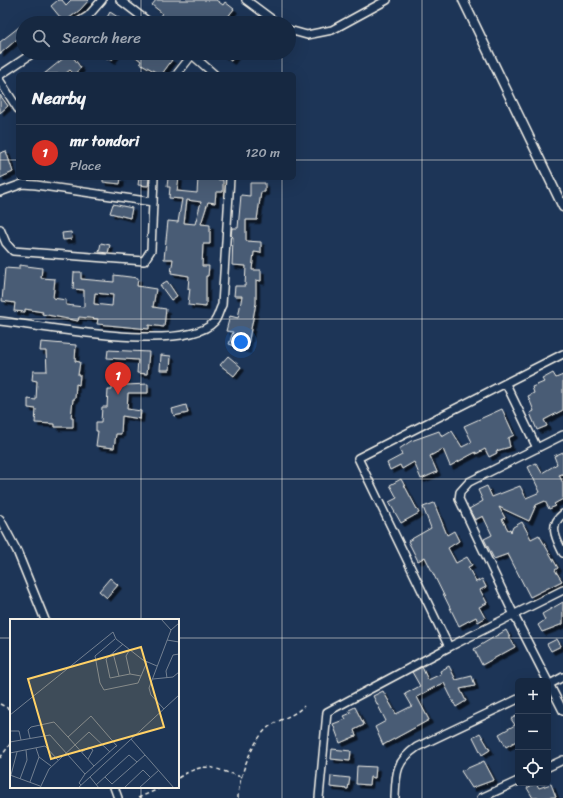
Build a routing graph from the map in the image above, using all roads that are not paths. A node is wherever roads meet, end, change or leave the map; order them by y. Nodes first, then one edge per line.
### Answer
1 (102, 0) edge
2 (120, 0) edge
3 (246, 0) edge
4 (387, 0) edge
5 (463, 0) edge
6 (88, 16) edge
7 (141, 16) edge
8 (268, 16) edge
9 (296, 32) edge
10 (22, 60) edge
11 (187, 60) edge
12 (198, 60) edge
13 (178, 72) edge
14 (212, 72) edge
15 (0, 75) edge
16 (0, 81) edge
17 (16, 106) edge
18 (154, 180) edge
19 (230, 180) edge
20 (0, 192) edge
21 (153, 202) junction
22 (563, 207) edge
23 (0, 229) edge
24 (0, 321) edge
25 (563, 354) edge
26 (506, 384) junction
27 (563, 435) edge
28 (537, 448) junction
29 (563, 514) edge
30 (0, 519) edge
31 (563, 553) edge
32 (563, 590) edge
33 (514, 615) junction
34 (45, 619) edge
35 (449, 647) junction
36 (563, 677) edge
37 (546, 678) edge
38 (551, 683) edge
39 (551, 688) edge
40 (515, 700) edge
41 (563, 710) edge
42 (563, 760) edge
43 (551, 766) edge
44 (515, 782) edge
45 (114, 788) edge
46 (118, 798) edge
47 (319, 798) edge
48 (394, 798) edge
49 (481, 798) edge

1 - 6 street
2 - 7 street
3 - 8 street
4 - 9 street
5 - 22 street
10 - 15 street
11 - 13 street
12 - 14 street
16 - 17 street
18 - 21 street
19 - 24 street
20 - 21 street
21 - 23 street
25 - 26 street
26 - 28 street
26 - 35 street
27 - 28 street
28 - 33 street
29 - 31 street
30 - 34 street
32 - 33 street
33 - 35 street
33 - 37 street
35 - 47 street
36 - 38 street
39 - 41 street
40 - 48 street
42 - 43 street
44 - 49 street
45 - 46 street

